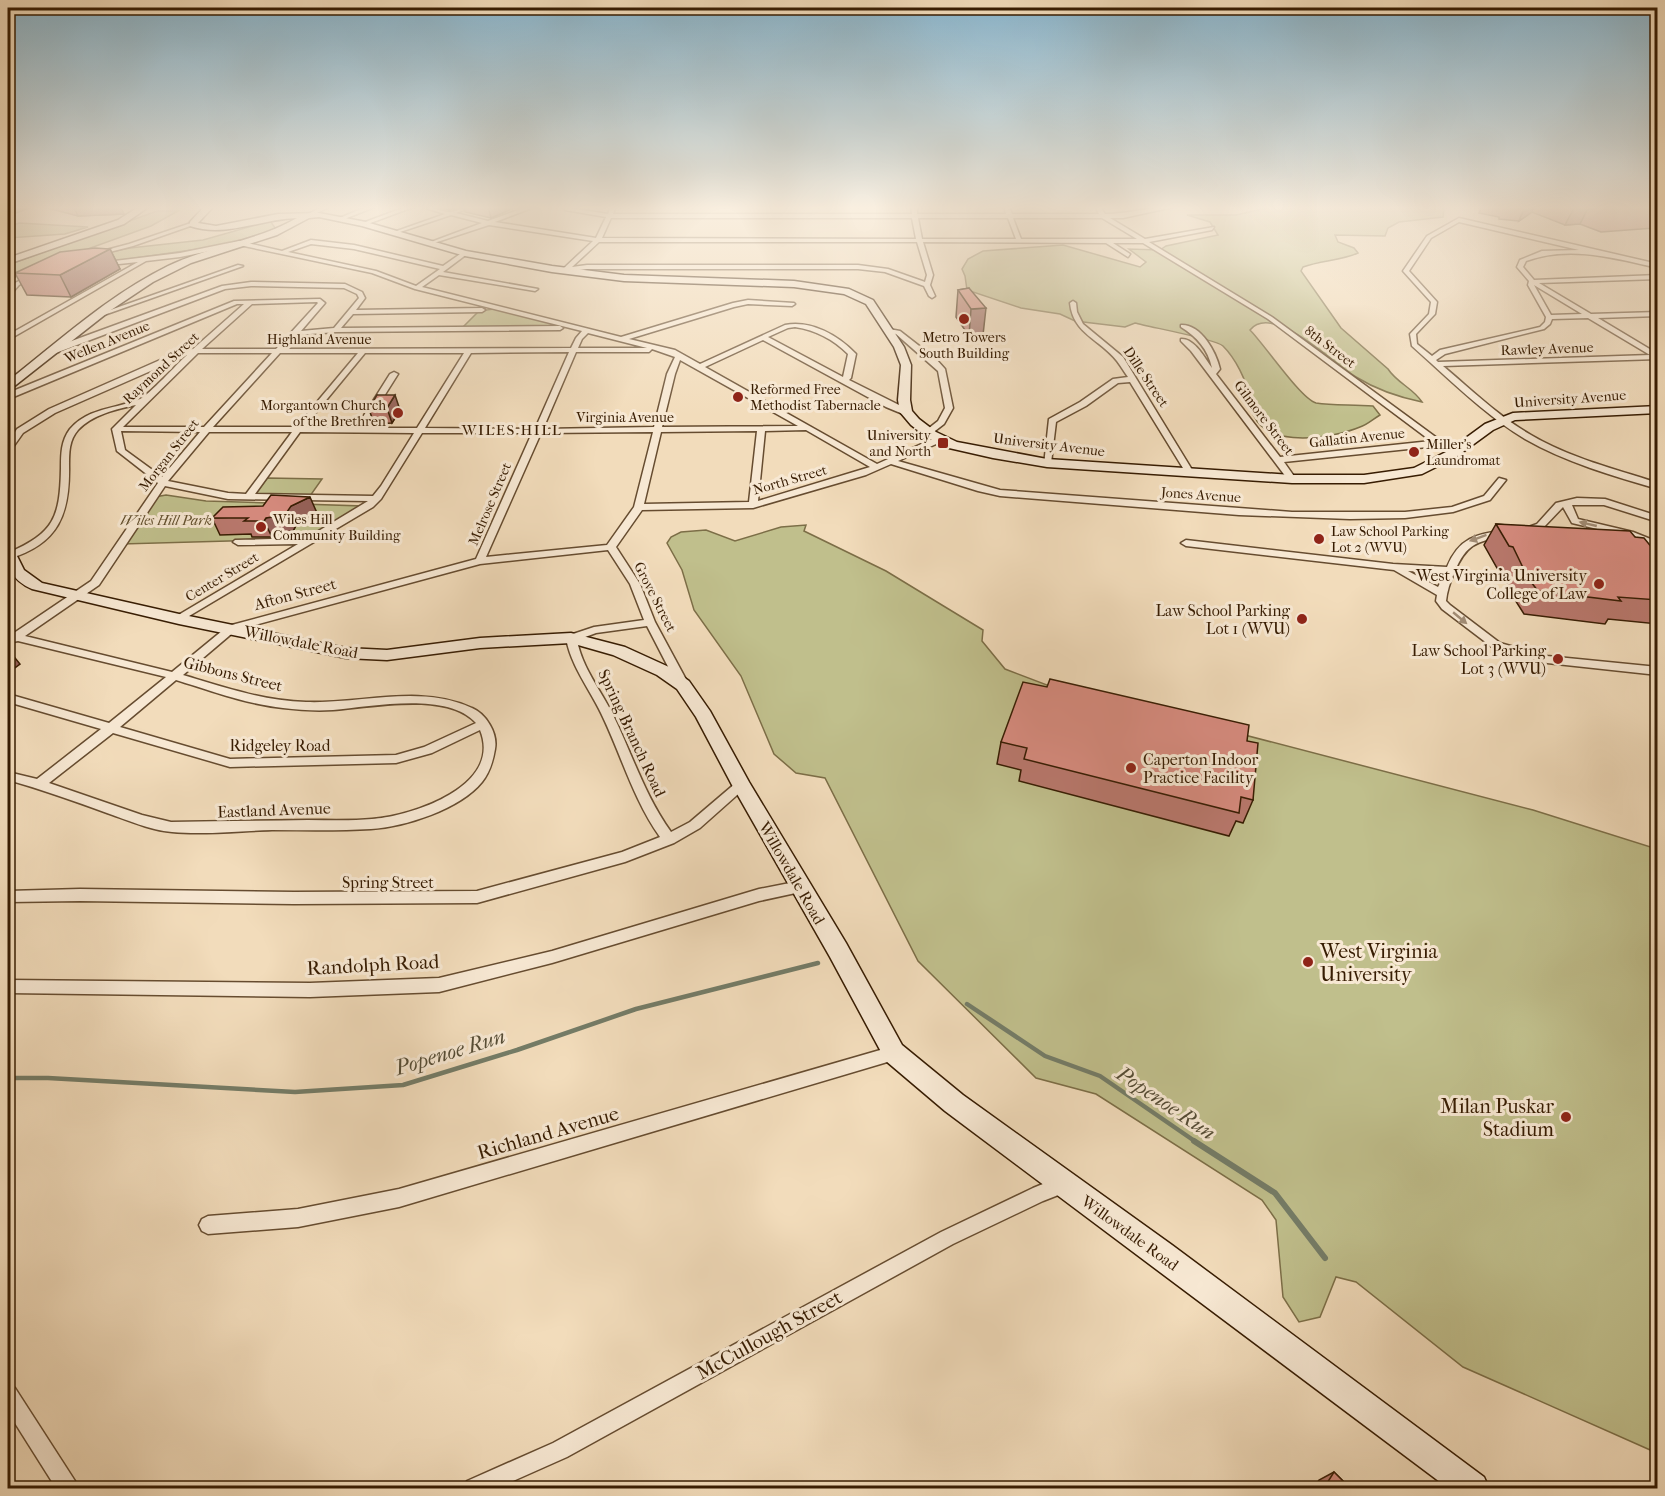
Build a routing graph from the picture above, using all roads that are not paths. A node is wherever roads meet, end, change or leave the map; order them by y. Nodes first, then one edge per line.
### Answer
1 (33, 276) edge
2 (118, 276) edge
3 (158, 276) edge
4 (212, 276) edge
5 (384, 276) edge
6 (434, 276) edge
7 (455, 276) edge
8 (608, 276) edge
9 (900, 276) edge
10 (930, 276) edge
11 (1200, 276) edge
12 (1410, 276) edge
13 (1528, 276) edge
14 (1658, 277) edge
15 (1532, 281) junction
16 (927, 285) junction
17 (417, 288) junction
18 (535, 289) dead end
19 (8, 294) edge
20 (932, 296) dead end
21 (250, 301) junction
22 (321, 301) joint
23 (1073, 303) dead end
24 (792, 304) dead end
25 (494, 308) junction
26 (349, 312) junction
27 (102, 314) junction
28 (1658, 314) edge
29 (1593, 316) junction
30 (1549, 317) junction
31 (1183, 326) dead end
32 (576, 327) junction
33 (336, 330) junction
34 (587, 330) junction
35 (889, 331) junction
36 (295, 333) junction
37 (8, 338) edge
38 (764, 338) junction
39 (621, 339) junction
40 (1183, 340) dead end
41 (656, 348) junction
42 (196, 351) junction
43 (279, 351) junction
44 (363, 351) junction
45 (468, 351) junction
46 (573, 351) junction
47 (50, 352) junction
48 (680, 356) junction
49 (1658, 357) edge
50 (1434, 362) junction
51 (700, 367) junction
52 (1213, 373) junction
53 (394, 374) dead end
54 (1133, 379) junction
55 (844, 380) junction
56 (8, 386) edge
57 (8, 396) edge
58 (142, 401) junction
59 (1658, 409) edge
60 (906, 412) junction
61 (1508, 418) junction
62 (116, 429) junction
63 (810, 429) junction
64 (205, 430) junction
65 (359, 430) junction
66 (421, 430) junction
67 (761, 430) junction
68 (297, 431) junction
69 (537, 431) junction
70 (657, 431) junction
71 (928, 432) junction
72 (940, 439) junction
73 (1438, 443) junction
74 (8, 448) edge
75 (1458, 450) junction
76 (1280, 460) junction
77 (890, 461) junction
78 (1047, 463) junction
79 (877, 467) junction
80 (1190, 473) junction
81 (1292, 479) junction
82 (1502, 480) dead end
83 (163, 482) junction
84 (1658, 486) edge
85 (248, 497) junction
86 (377, 499) junction
87 (1567, 504) junction
88 (753, 505) junction
89 (639, 507) junction
90 (1658, 519) edge
91 (307, 541) junction
92 (238, 542) dead end
93 (1186, 543) dead end
94 (1658, 546) edge
95 (611, 547) junction
96 (8, 554) edge
97 (480, 561) junction
98 (1393, 567) junction
99 (1450, 570) junction
100 (1441, 593) junction
101 (78, 595) junction
102 (179, 619) junction
103 (650, 622) junction
104 (232, 628) junction
105 (572, 638) junction
106 (10, 639) edge
107 (1658, 670) edge
108 (174, 676) junction
109 (683, 685) junction
110 (8, 698) edge
111 (483, 724) junction
112 (110, 729) junction
113 (8, 776) edge
114 (39, 784) junction
115 (741, 785) junction
116 (669, 838) junction
117 (800, 887) junction
118 (8, 897) edge
119 (8, 987) edge
120 (894, 1053) junction
121 (1065, 1184) junction
122 (208, 1226) dead end
123 (8, 1395) edge
124 (1468, 1487) edge
125 (68, 1488) edge
126 (474, 1488) edge

1 - 19 street
2 - 37 street
3 - 27 street
4 - 27 street
5 - 17 street
6 - 17 street
7 - 18 street
8 - 35 street
9 - 16 street
10 - 16 street
11 - 73 street, 8th Street
12 - 50 street
13 - 15 street
14 - 15 street
15 - 29 street
15 - 30 street
16 - 20 street
17 - 25 street
21 - 22 street, Wellen Avenue
21 - 42 street, Raymond Street
21 - 57 street, Wellen Avenue
22 - 36 street, Morgan Street
23 - 54 street, Dille Street
24 - 39 street
25 - 26 street
25 - 32 street
26 - 33 street
26 - 47 street
27 - 47 street
28 - 29 street
29 - 30 street
29 - 49 street
30 - 50 street
31 - 52 street, Gilmore Street
32 - 33 street
32 - 34 street
33 - 36 street
34 - 39 street
34 - 46 street, Melrose Street
35 - 60 street
35 - 71 street
36 - 43 street, Morgan Street
38 - 51 street
38 - 55 street
38 - 55 street
39 - 41 street
40 - 52 street, Gilmore Street
41 - 46 street, Highland Avenue
41 - 48 street
42 - 43 street, Highland Avenue
42 - 58 street, Raymond Street
42 - 74 street, Highland Avenue
43 - 44 street, Highland Avenue
43 - 64 street, Morgan Street
44 - 45 street, Highland Avenue
44 - 68 street
45 - 46 street, Highland Avenue
45 - 66 street, Center Street
46 - 69 street, Melrose Street
47 - 56 street
48 - 51 street
48 - 70 street
49 - 50 street, Rawley Avenue
50 - 61 street
51 - 63 street
52 - 76 street, Gilmore Street
53 - 65 street
54 - 78 street
54 - 80 street, Dille Street
55 - 60 street
58 - 62 street, Raymond Street
58 - 96 street
59 - 61 street, University Avenue
60 - 71 street, University Avenue
61 - 75 street, University Avenue
61 - 84 street
62 - 64 street, Virginia Avenue
62 - 83 street
63 - 67 street, Virginia Avenue
63 - 79 street
64 - 68 street, Virginia Avenue
64 - 83 street, Morgan Street
65 - 66 street, Virginia Avenue
65 - 68 street, Virginia Avenue
66 - 69 street, Virginia Avenue
66 - 86 street, Center Street
67 - 70 street, Virginia Avenue
67 - 88 street
68 - 85 street
69 - 70 street, Virginia Avenue
69 - 97 street, Melrose Street
70 - 89 street
71 - 72 street, University Avenue
72 - 77 street, North Street
72 - 78 street, University Avenue
73 - 75 street, 8th Street
73 - 76 street, Gallatin Avenue
75 - 81 street, University Avenue
76 - 81 street, Gilmore Street
77 - 79 street, North Street
77 - 82 street, Jones Avenue
78 - 80 street, University Avenue
79 - 88 street, North Street
80 - 81 street, University Avenue
83 - 85 street
83 - 101 street, Morgan Street
85 - 86 street
86 - 91 street, Center Street
87 - 90 street
94 -> 87 street
87 -> 99 street
88 - 89 street, North Street
89 - 95 street
91 - 92 street
91 - 102 street, Center Street
93 - 98 street
95 - 97 street, Afton Street
95 - 103 street, Grove Street
96 - 101 street, Willowdale Road
97 - 104 street, Afton Street
98 - 99 street
98 - 100 street
99 - 100 street
100 -> 107 street
101 - 102 street, Willowdale Road
101 - 106 street, Morgan Street
102 - 104 street, Willowdale Road
103 - 105 street
103 - 109 street, Grove Street
104 - 105 street, Willowdale Road
104 - 108 street, Afton Street
105 - 109 street, Willowdale Road
105 - 116 street, Spring Branch Road
106 - 108 street, Gibbons Street
108 - 111 street, Gibbons Street
108 - 112 street, Afton Street
109 - 115 street, Willowdale Road
110 - 112 street, Ridgeley Road
111 - 112 street, Ridgeley Road
111 - 114 street, Eastland Avenue
112 - 114 street, Afton Street
113 - 114 street, Eastland Avenue
115 - 116 street, Spring Street
115 - 117 street, Willowdale Road
116 - 118 street, Spring Street
117 - 119 street, Randolph Road
117 - 120 street, Willowdale Road
120 - 121 street, Willowdale Road
120 - 122 street, Richland Avenue
121 - 124 street, Willowdale Road
121 - 126 street, McCullough Street
123 - 125 street

